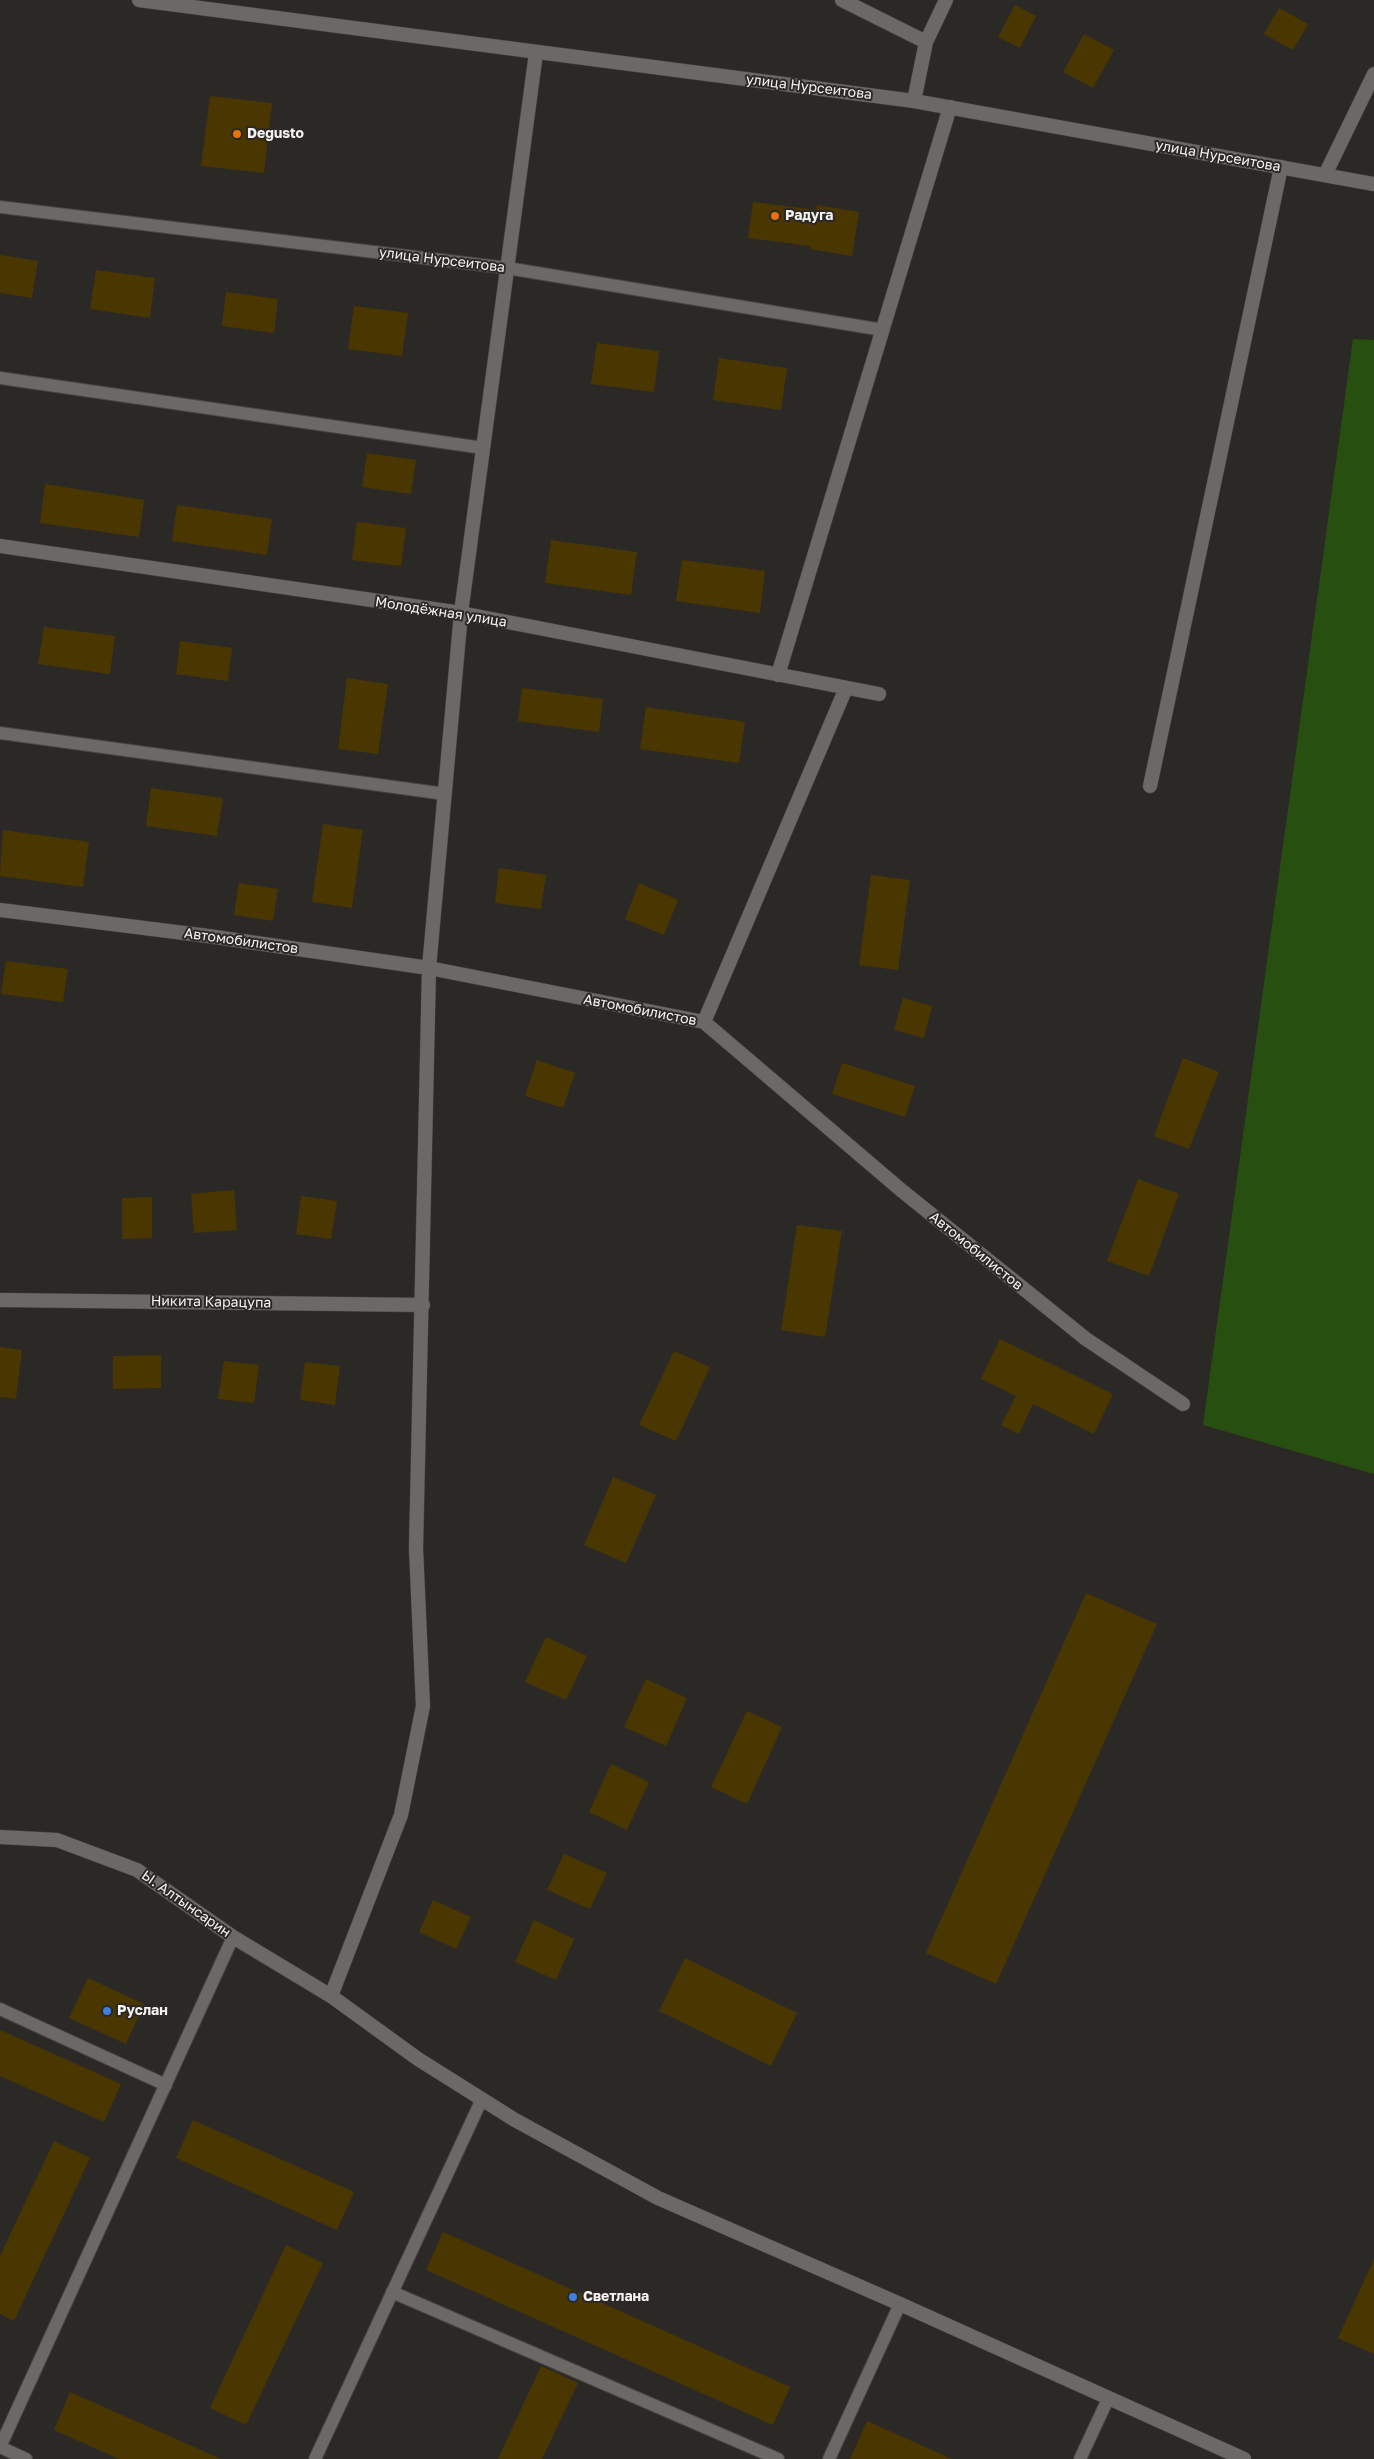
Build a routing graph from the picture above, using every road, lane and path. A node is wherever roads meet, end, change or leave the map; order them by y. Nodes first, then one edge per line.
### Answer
1 (140, 0) edge
2 (842, 0) edge
3 (946, 0) edge
4 (926, 42) junction
5 (536, 53) junction
6 (1374, 74) edge
7 (914, 101) junction
8 (950, 107) junction
9 (1281, 167) junction
10 (1325, 175) junction
11 (1374, 184) edge
12 (0, 207) edge
13 (507, 268) junction
14 (882, 330) junction
15 (0, 378) edge
16 (483, 448) junction
17 (0, 546) edge
18 (461, 613) junction
19 (778, 675) junction
20 (846, 688) junction
21 (879, 694) dead end
22 (0, 733) edge
23 (1150, 786) dead end
24 (445, 794) junction
25 (0, 910) edge
26 (429, 968) junction
27 (704, 1022) junction
28 (0, 1300) edge
29 (423, 1305) junction
30 (1183, 1404) dead end
31 (0, 1837) edge
32 (233, 1937) junction
33 (331, 1996) junction
34 (0, 2009) edge
35 (166, 2085) junction
36 (482, 2099) junction
37 (392, 2292) junction
38 (900, 2304) junction
39 (1108, 2399) junction
40 (0, 2447) edge
41 (26, 2459) edge
42 (315, 2459) edge
43 (778, 2459) edge
44 (829, 2459) edge
45 (1080, 2459) edge
46 (1244, 2459) edge

1 - 5 street, улица Нурсеитова
2 - 4 street
3 - 4 street
4 - 7 street
5 - 7 street, улица Нурсеитова
5 - 13 street
6 - 10 street
7 - 8 street, улица Нурсеитова
8 - 9 street, улица Нурсеитова
8 - 14 street
9 - 10 street, улица Нурсеитова
9 - 23 street
10 - 11 street, улица Нурсеитова
12 - 13 lane, улица Нурсеитова
13 - 14 lane, улица Нурсеитова
13 - 16 street
14 - 19 street
15 - 16 lane
16 - 18 street
17 - 18 street, Молодёжная улица
18 - 19 street, Молодёжная улица
18 - 24 street
19 - 20 street, Молодёжная улица
20 - 21 street, Молодёжная улица
20 - 27 street
22 - 24 lane
24 - 26 street
25 - 26 street, Автомобилистов
26 - 27 street, Автомобилистов
26 - 29 street
27 - 30 street, Автомобилистов
28 - 29 street, Никита Карацупа
29 - 33 street
31 - 32 street, Ы. Алтынсарин
32 - 33 street, Ы. Алтынсарин
32 - 35 lane
33 - 36 street, Ы. Алтынсарин
34 - 35 lane
35 - 40 lane
36 - 37 lane
36 - 38 street, Ы. Алтынсарин
37 - 42 lane
37 - 43 lane
38 - 39 street, Ы. Алтынсарин
38 - 44 lane
39 - 45 lane
39 - 46 street, Ы. Алтынсарин
40 - 41 lane

